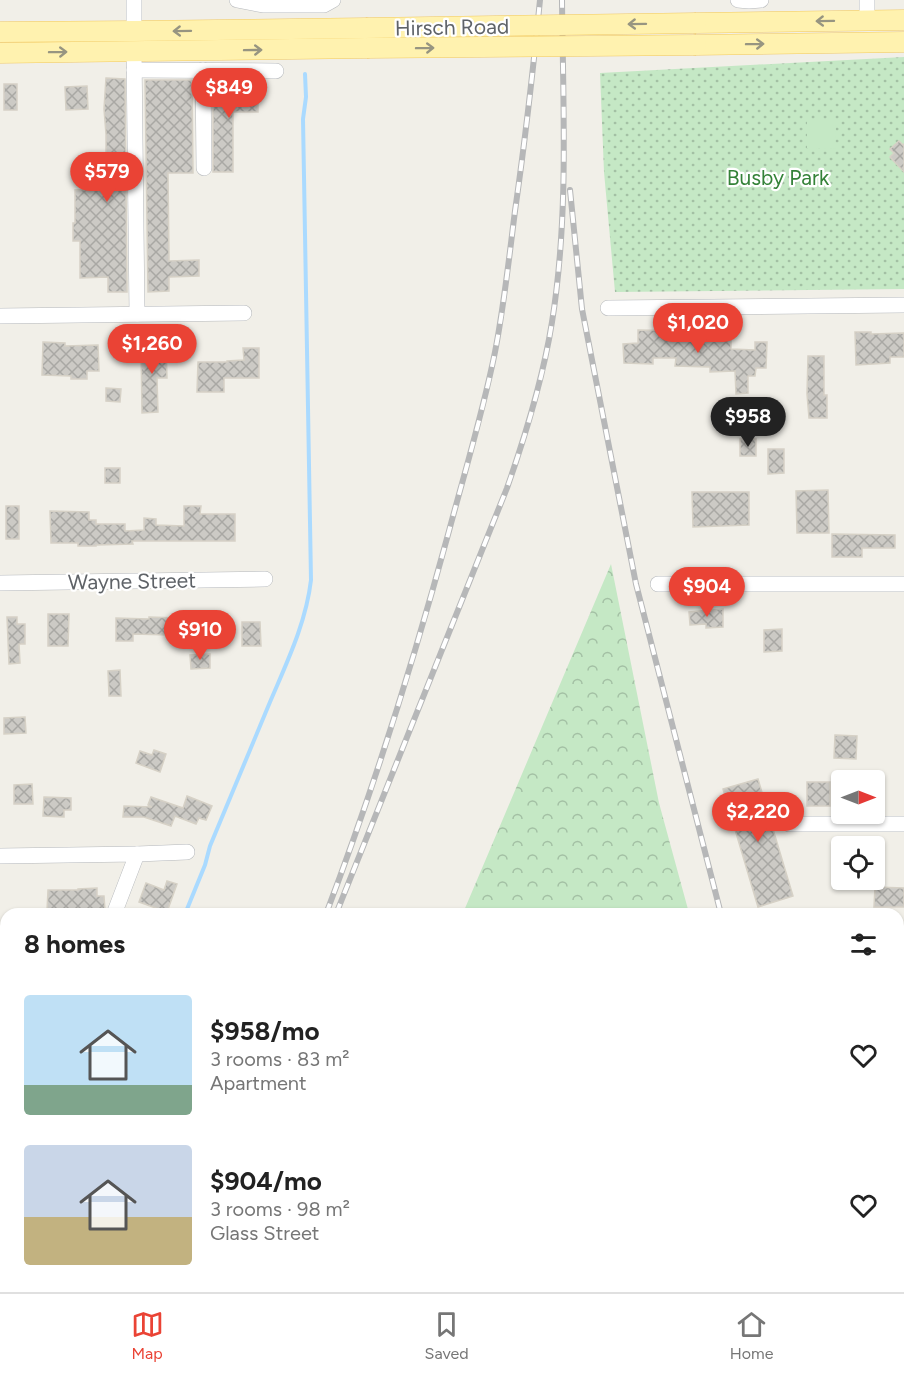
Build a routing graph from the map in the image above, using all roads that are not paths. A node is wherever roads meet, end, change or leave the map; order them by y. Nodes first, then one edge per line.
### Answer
1 (134, 0) edge
2 (237, 0) edge
3 (333, 0) edge
4 (738, 0) edge
5 (761, 0) edge
6 (867, 0) edge
7 (867, 20) junction
8 (904, 20) edge
9 (0, 32) edge
10 (904, 42) edge
11 (134, 51) junction
12 (0, 53) edge
13 (203, 70) junction
14 (276, 71) dead end
15 (204, 168) dead end
16 (904, 305) edge
17 (608, 308) dead end
18 (244, 313) dead end
19 (137, 314) junction
20 (0, 316) edge
21 (265, 579) dead end
22 (0, 583) edge
23 (658, 584) dead end
24 (904, 584) edge
25 (789, 824) dead end
26 (904, 824) edge
27 (187, 852) dead end
28 (132, 854) junction
29 (0, 856) edge
30 (116, 908) edge

1 - 11 street
2 - 3 street
4 - 5 street
6 - 7 street
7 - 8 main road, Hirsch Road
7 -> 11 main road, Hirsch Road, bridge
9 - 11 main road, Hirsch Road
11 -> 10 main road, Hirsch Road, bridge
12 -> 11 main road, Hirsch Road
11 - 13 street
11 - 19 street
13 - 14 street
13 - 15 street
16 - 17 street
18 - 19 street
19 - 20 street
21 - 22 street, Wayne Street
23 - 24 street
25 - 26 street
27 - 28 street
28 - 29 street
28 - 30 street

